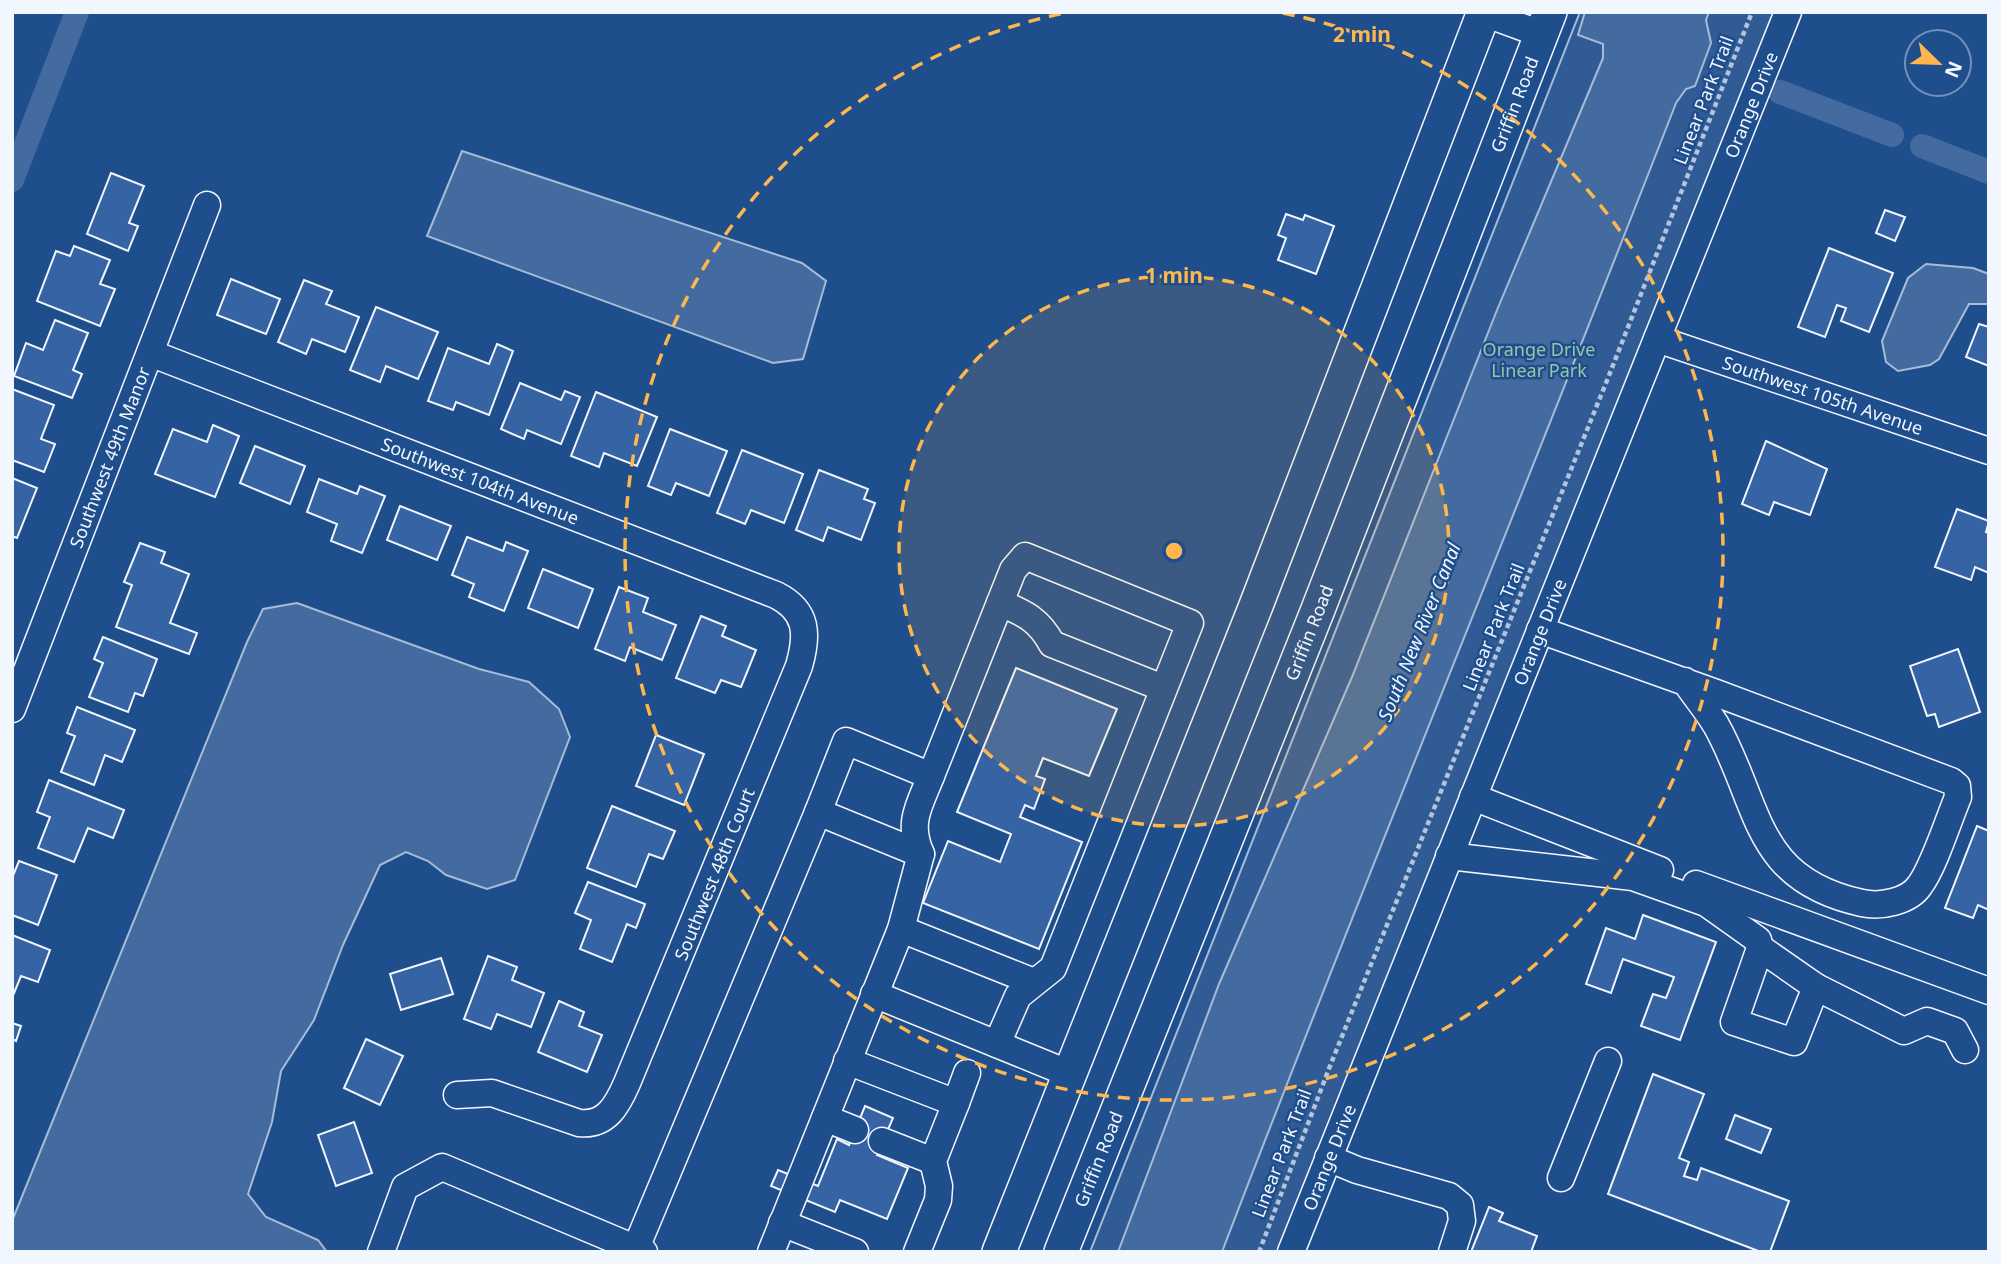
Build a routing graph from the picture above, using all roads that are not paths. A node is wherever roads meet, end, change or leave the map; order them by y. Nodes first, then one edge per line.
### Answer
1 (1788, 12) edge
2 (1483, 13) edge
3 (1545, 23) edge
4 (207, 205) dead end
5 (1657, 339) junction
6 (150, 353) junction
7 (1989, 451) edge
8 (1000, 603) junction
9 (810, 614) joint
10 (1540, 630) junction
11 (1685, 681) junction
12 (1163, 688) junction
13 (12, 709) edge
14 (931, 776) junction
15 (1473, 797) junction
16 (818, 812) junction
17 (921, 854) junction
18 (1449, 856) junction
19 (901, 929) junction
20 (1760, 948) junction
21 (1034, 982) junction
22 (1816, 987) junction
23 (1989, 991) edge
24 (874, 994) junction
25 (997, 1044) junction
26 (1965, 1050) dead end
27 (848, 1061) junction
28 (1608, 1061) dead end
29 (967, 1073) dead end
30 (1070, 1074) junction
31 (457, 1095) dead end
32 (956, 1103) junction
33 (824, 1118) junction
34 (855, 1130) dead end
35 (883, 1141) dead end
36 (1328, 1158) junction
37 (933, 1161) junction
38 (1561, 1178) dead end
39 (1020, 1201) junction
40 (782, 1223) junction
41 (595, 1242) edge
42 (640, 1250) edge
43 (381, 1252) edge
44 (771, 1252) edge
45 (855, 1252) edge
46 (917, 1252) edge
47 (999, 1252) edge
48 (1024, 1252) edge
49 (1060, 1252) edge
50 (1291, 1252) edge
51 (1452, 1252) edge

1 - 5 street, Orange Drive
2 - 3 street
2 - 30 main road
3 - 49 main road, Griffin Road
4 - 6 street, Southwest 49th Manor
5 - 7 street, Southwest 105th Avenue
5 - 10 street, Orange Drive
6 - 9 street, Southwest 104th Avenue
6 - 13 street, Southwest 49th Manor
8 - 12 street
8 - 12 street
8 - 14 street
9 - 31 street, Southwest 48th Court
10 - 11 street
10 - 15 street, Orange Drive
11 - 11 street
12 - 21 street
14 - 16 street
14 - 17 street
15 - 18 street, Orange Drive
15 - 23 street
16 - 17 street
16 - 42 street
17 - 19 street
18 - 20 street
18 - 36 street, Orange Drive
19 - 21 street
19 - 24 street
20 - 22 street
20 - 22 street
21 - 25 street
22 - 26 street
24 - 25 street
24 - 27 street
25 - 30 street
27 - 32 street
27 - 33 street
28 - 38 street
29 - 32 street
30 - 39 main road
32 - 37 street
33 - 34 street
33 - 40 street
35 - 37 street
36 - 50 street, Orange Drive
36 - 51 street
37 - 46 street
39 - 47 main road
39 - 48 main road
40 - 44 street
40 - 45 street
41 - 42 street
41 - 43 street

